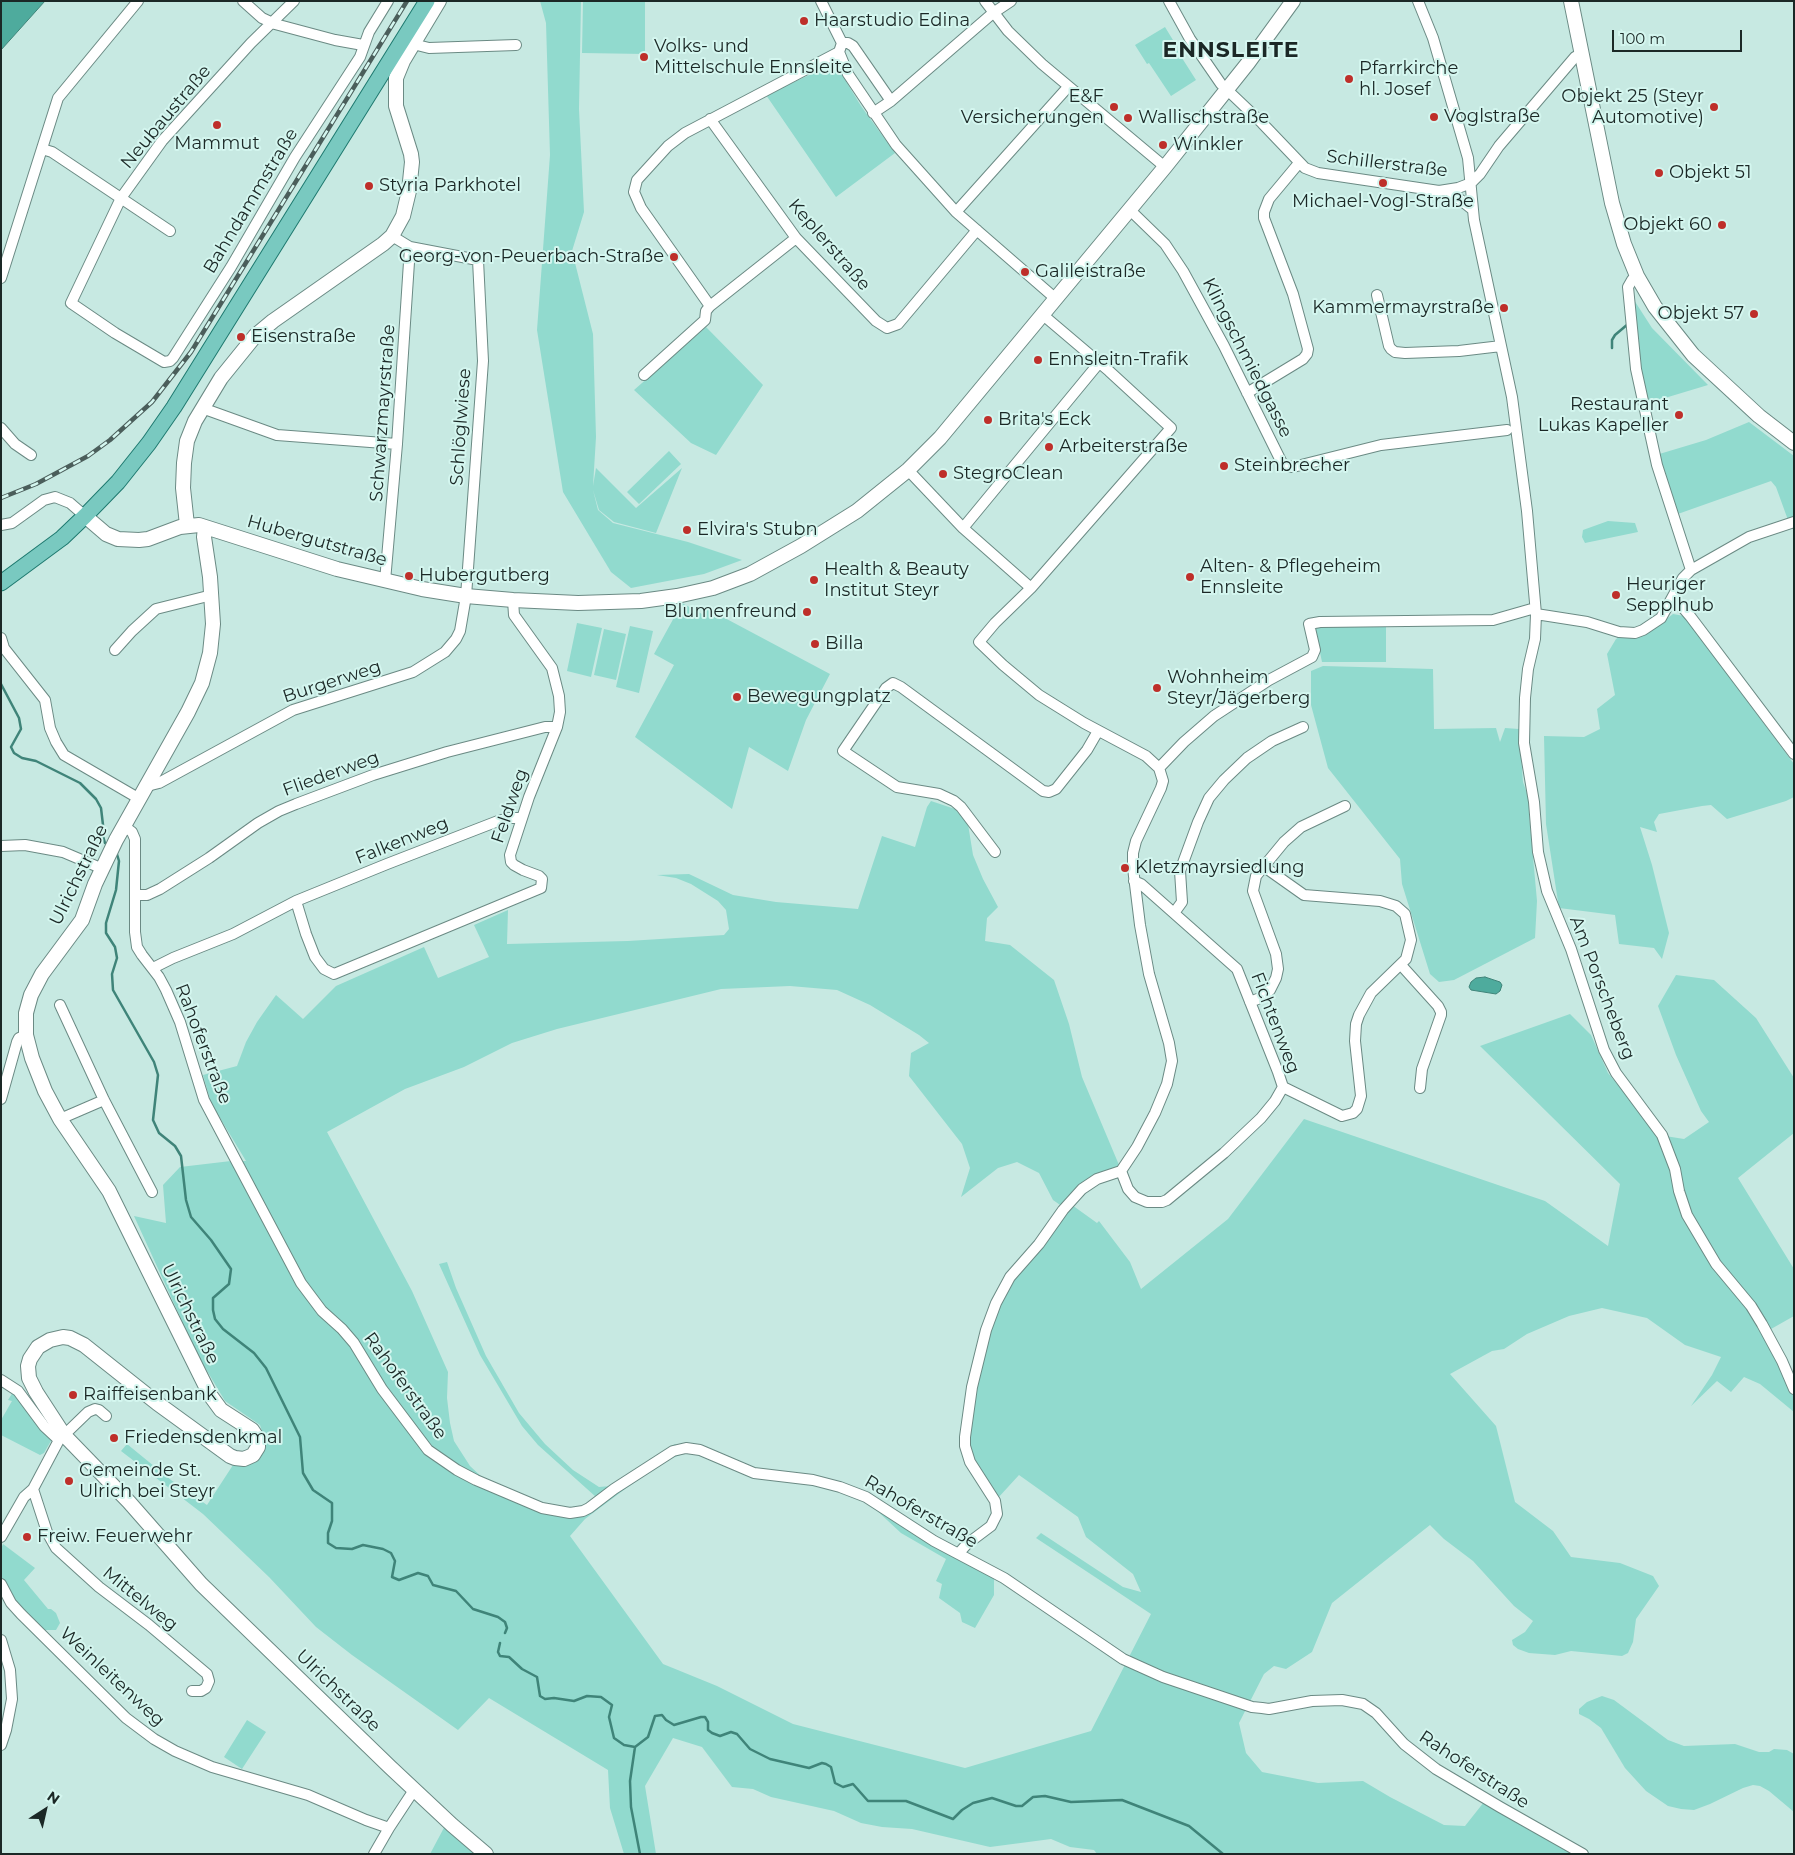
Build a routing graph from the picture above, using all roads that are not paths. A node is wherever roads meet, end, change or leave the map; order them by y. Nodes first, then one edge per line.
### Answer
1 (138, 1) edge
2 (242, 1) edge
3 (294, 1) edge
4 (388, 1) edge
5 (426, 1) edge
6 (440, 1) edge
7 (821, 1) edge
8 (985, 1) edge
9 (1011, 1) edge
10 (1170, 1) edge
11 (1293, 1) edge
12 (1418, 1) edge
13 (1571, 1) edge
14 (993, 13) junction
15 (271, 23) junction
16 (413, 44) junction
17 (363, 45) junction
18 (516, 45) dead end
19 (841, 48) junction
20 (1582, 53) junction
21 (1068, 88) junction
22 (1226, 90) junction
23 (891, 101) junction
24 (873, 113) junction
25 (710, 120) junction
26 (42, 149) junction
27 (1492, 156) junction
28 (1468, 158) junction
29 (1299, 163) junction
30 (1165, 167) junction
31 (1471, 183) junction
32 (1448, 190) junction
33 (121, 198) junction
34 (1472, 209) junction
35 (1130, 210) junction
36 (956, 212) junction
37 (977, 230) junction
38 (170, 231) dead end
39 (392, 236) junction
40 (796, 238) junction
41 (410, 247) junction
42 (1637, 276) junction
43 (1, 278) edge
44 (1377, 295) dead end
45 (1056, 298) junction
46 (710, 306) junction
47 (1043, 315) junction
48 (115, 333) joint
49 (1501, 346) junction
50 (1099, 363) junction
51 (644, 375) dead end
52 (1247, 393) junction
53 (202, 408) junction
54 (1, 428) edge
55 (1507, 430) dead end
56 (1794, 443) edge
57 (397, 444) junction
58 (31, 456) dead end
59 (908, 470) junction
60 (85, 516) junction
61 (1794, 522) edge
62 (1, 524) edge
63 (187, 525) junction
64 (205, 527) junction
65 (963, 528) junction
66 (1691, 570) junction
67 (386, 580) junction
68 (1, 584) edge
69 (1031, 588) junction
70 (212, 595) junction
71 (466, 596) junction
72 (513, 600) junction
73 (1671, 601) junction
74 (1535, 611) junction
75 (1, 638) edge
76 (115, 650) dead end
77 (557, 727) junction
78 (1303, 727) dead end
79 (1098, 731) junction
80 (1794, 754) edge
81 (1159, 768) junction
82 (147, 783) junction
83 (138, 798) junction
84 (1345, 806) dead end
85 (522, 818) junction
86 (124, 826) junction
87 (1, 846) edge
88 (995, 852) dead end
89 (105, 863) junction
90 (1263, 866) junction
91 (1134, 881) junction
92 (135, 895) junction
93 (296, 901) junction
94 (1174, 913) junction
95 (1401, 965) junction
96 (153, 968) junction
97 (1250, 1002) junction
98 (60, 1005) dead end
99 (26, 1035) junction
100 (1282, 1087) junction
101 (1420, 1088) dead end
102 (1, 1099) edge
103 (104, 1100) junction
104 (60, 1119) junction
105 (1121, 1170) junction
106 (152, 1192) dead end
107 (1, 1380) edge
108 (1794, 1389) edge
109 (106, 1416) dead end
110 (62, 1438) junction
111 (33, 1489) junction
112 (4, 1524) edge
113 (1, 1537) edge
114 (959, 1553) junction
115 (1, 1584) edge
116 (1, 1640) edge
117 (192, 1691) dead end
118 (1, 1745) edge
119 (414, 1790) junction
120 (388, 1828) junction
121 (374, 1854) edge
122 (486, 1854) edge
123 (1583, 1854) edge

1 - 26 street
2 - 15 street
3 - 15 street, Neubaustraße
4 - 17 street, Bahndammstraße
5 - 60 main road
6 - 16 street
7 - 19 street
8 - 14 street
9 - 14 street
10 - 22 street, Schillerstraße
11 - 22 street
12 - 28 street
13 - 20 street
14 - 21 street
14 - 23 street
15 - 17 street
15 - 33 street, Neubaustraße
16 - 18 street
16 - 39 street
17 - 48 street, Bahndammstraße
19 - 23 street
19 - 24 street
19 - 25 street
20 - 27 street
20 - 42 street
21 - 30 street
21 - 36 street
22 - 29 street, Schillerstraße
22 - 30 street
23 - 24 street
24 - 36 street
25 - 40 street, Keplerstraße
25 - 46 street
26 - 33 street
26 - 43 street
27 - 28 street
27 - 31 street
28 - 31 street
29 - 32 street, Schillerstraße
29 - 52 street
30 - 35 street
31 - 32 street, Schillerstraße
31 - 34 street
32 - 34 street
33 - 38 street
33 - 48 street, Neubaustraße
34 - 49 street
35 - 45 street
35 - 52 street, Klingschmiedgasse
36 - 37 street
37 - 40 street, Keplerstraße
37 - 45 street
39 - 41 street
39 - 53 street
40 - 46 street
41 - 57 street, Schwarzmayrstraße
41 - 71 street, Schlöglwiese
42 - 56 street
42 - 66 street
44 - 49 street
45 - 47 street
46 - 51 street
47 - 50 street
47 - 59 street
49 - 74 street
50 - 65 street
50 - 69 street
52 - 55 street, Klingschmiedgasse
53 - 57 street
53 - 63 street
54 - 58 street
57 - 67 street, Schwarzmayrstraße
59 - 65 street
59 - 72 street, Hubergutstraße
60 - 62 street
60 - 63 street
60 - 68 main road
61 - 66 street
63 - 64 street, Hubergutstraße
64 - 67 street, Hubergutstraße
64 - 70 street, Ulrichstraße
65 - 69 street
66 - 73 street
67 - 71 street, Hubergutstraße
69 - 79 street
70 - 76 street
70 - 82 street, Ulrichstraße
71 - 72 street, Hubergutstraße
71 - 82 street, Burgerweg
72 - 77 street, Feldweg
73 - 74 street
73 - 80 street
74 - 81 street
74 - 108 street, Am Porscheberg
75 - 83 street
77 - 85 street, Feldweg
77 - 92 street, Fliederweg
78 - 94 street
79 - 81 street
79 - 88 street
81 - 91 street
82 - 83 street, Ulrichstraße
83 - 86 street, Ulrichstraße
84 - 90 street
85 - 93 street, Falkenweg
85 - 93 street, Feldweg
86 - 89 street, Ulrichstraße
86 - 92 street, Rahoferstraße
87 - 89 street
89 - 99 street, Ulrichstraße
90 - 95 street
90 - 97 street
91 - 94 street, Fichtenweg
91 - 105 street
92 - 96 street, Rahoferstraße
93 - 96 street, Falkenweg
94 - 97 street, Fichtenweg
95 - 100 street
95 - 101 street
96 - 114 street, Rahoferstraße
97 - 100 street, Fichtenweg
98 - 103 street
99 - 102 street
99 - 104 street, Ulrichstraße
100 - 105 street, Fichtenweg
103 - 104 street
103 - 106 street
104 - 110 street, Ulrichstraße
105 - 114 street
107 - 110 street
109 - 110 street
110 - 111 street
110 - 119 street, Ulrichstraße
111 - 112 street
111 - 117 street, Mittelweg
112 - 113 street
114 - 123 street, Rahoferstraße
115 - 120 street, Weinleitenweg
116 - 118 street
119 - 120 street
119 - 122 street, Ulrichstraße
120 - 121 street

